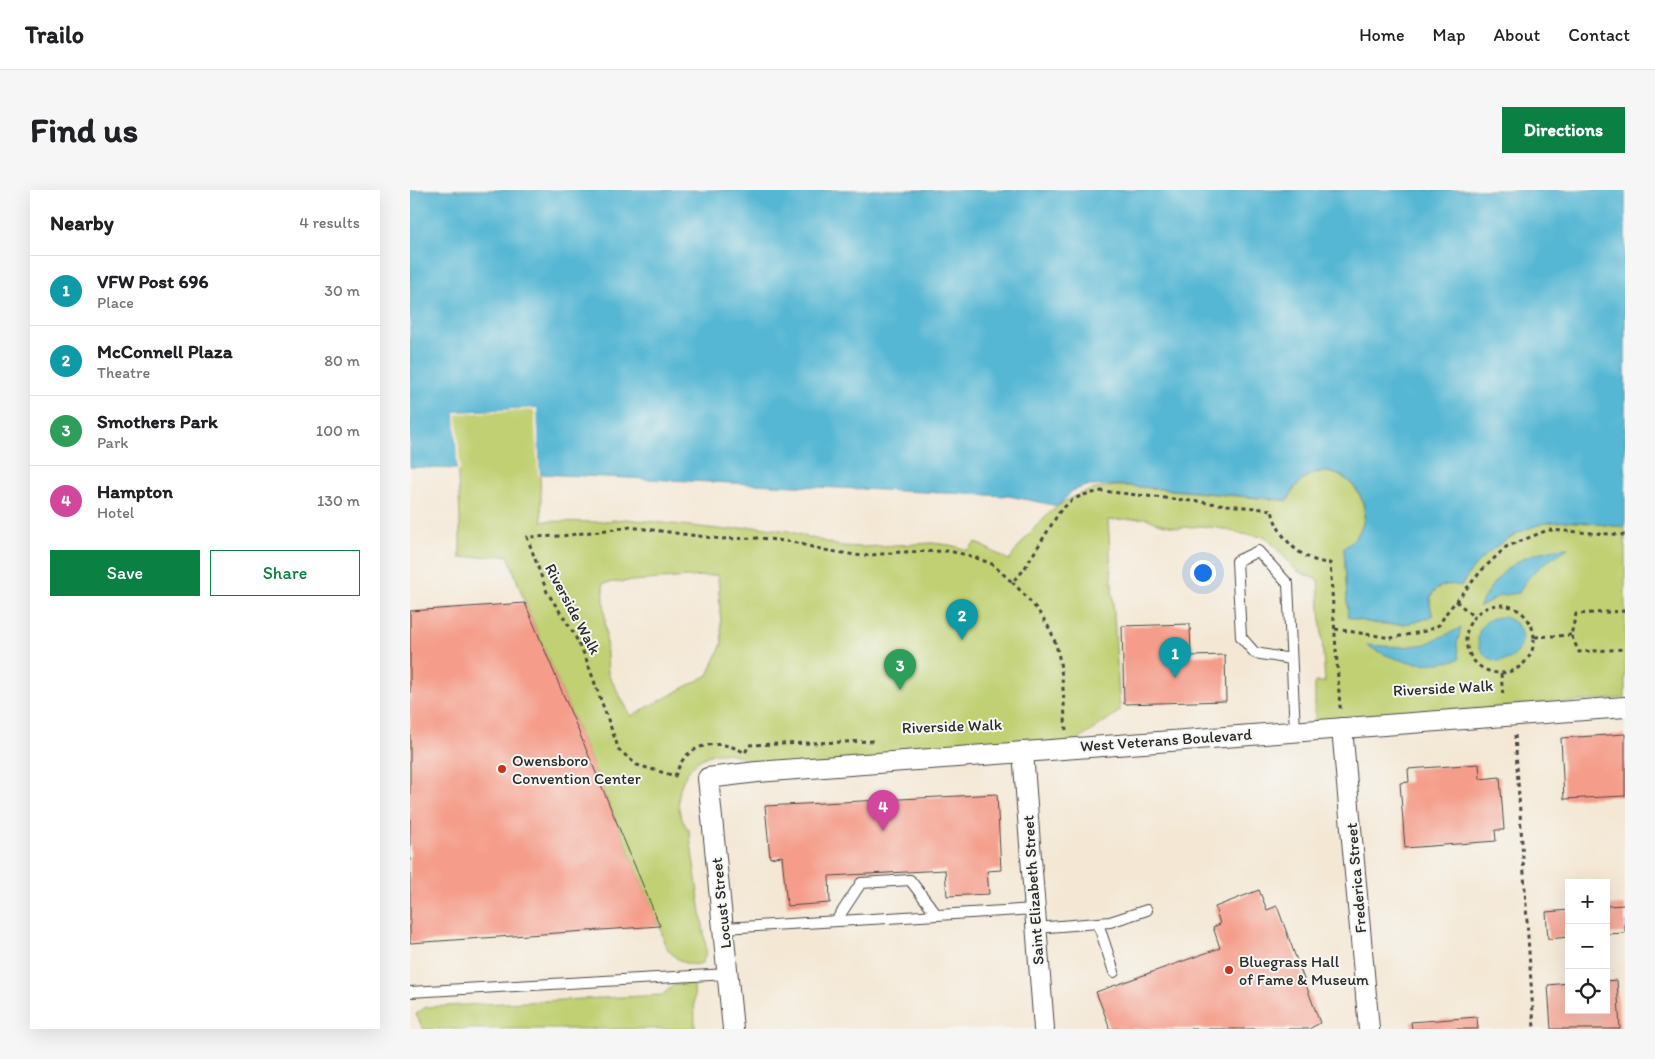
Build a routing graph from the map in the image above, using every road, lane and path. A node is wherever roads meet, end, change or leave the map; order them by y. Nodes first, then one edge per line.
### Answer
1 (1625, 535) edge
2 (1012, 582) junction
3 (1456, 601) junction
4 (1625, 611) edge
5 (1474, 617) junction
6 (1335, 629) junction
7 (1572, 635) junction
8 (1534, 637) junction
9 (1625, 649) edge
10 (1291, 659) junction
11 (1501, 674) junction
12 (1350, 706) dead end
13 (1513, 706) junction
14 (1625, 707) edge
15 (1342, 728) junction
16 (1294, 731) junction
17 (1066, 735) dead end
18 (878, 741) dead end
19 (1022, 752) junction
20 (708, 778) joint
21 (1147, 910) dead end
22 (937, 915) junction
23 (1036, 918) junction
24 (836, 921) junction
25 (1098, 923) junction
26 (724, 928) junction
27 (1114, 972) dead end
28 (728, 974) junction
29 (410, 992) edge
30 (734, 1029) edge
31 (1044, 1029) edge
32 (1369, 1029) edge
33 (1534, 1029) edge

1 - 3 path
2 - 6 path
2 - 17 path, Riverside Walk
2 - 18 path, Riverside Walk
3 - 5 path
3 - 6 path
4 - 7 path
5 - 8 path
5 - 11 path
6 - 12 path
7 - 8 path
7 - 9 path
8 - 11 path
10 - 10 lane
10 - 16 lane
11 - 13 path, Riverside Walk
13 - 14 street, West Veterans Boulevard
13 - 15 street, West Veterans Boulevard
13 - 33 path
15 - 16 street, West Veterans Boulevard
15 - 32 street, Frederica Street
16 - 19 street, West Veterans Boulevard
19 - 20 street, West Veterans Boulevard
19 - 23 street, Saint Elizabeth Street
20 - 26 street, Locust Street
21 - 25 lane
22 - 23 lane
22 - 24 lane
22 - 24 lane
23 - 25 lane
23 - 31 street, Saint Elizabeth Street
24 - 26 lane
25 - 27 lane
26 - 28 street, Locust Street
28 - 29 lane
28 - 30 street, Locust Street

